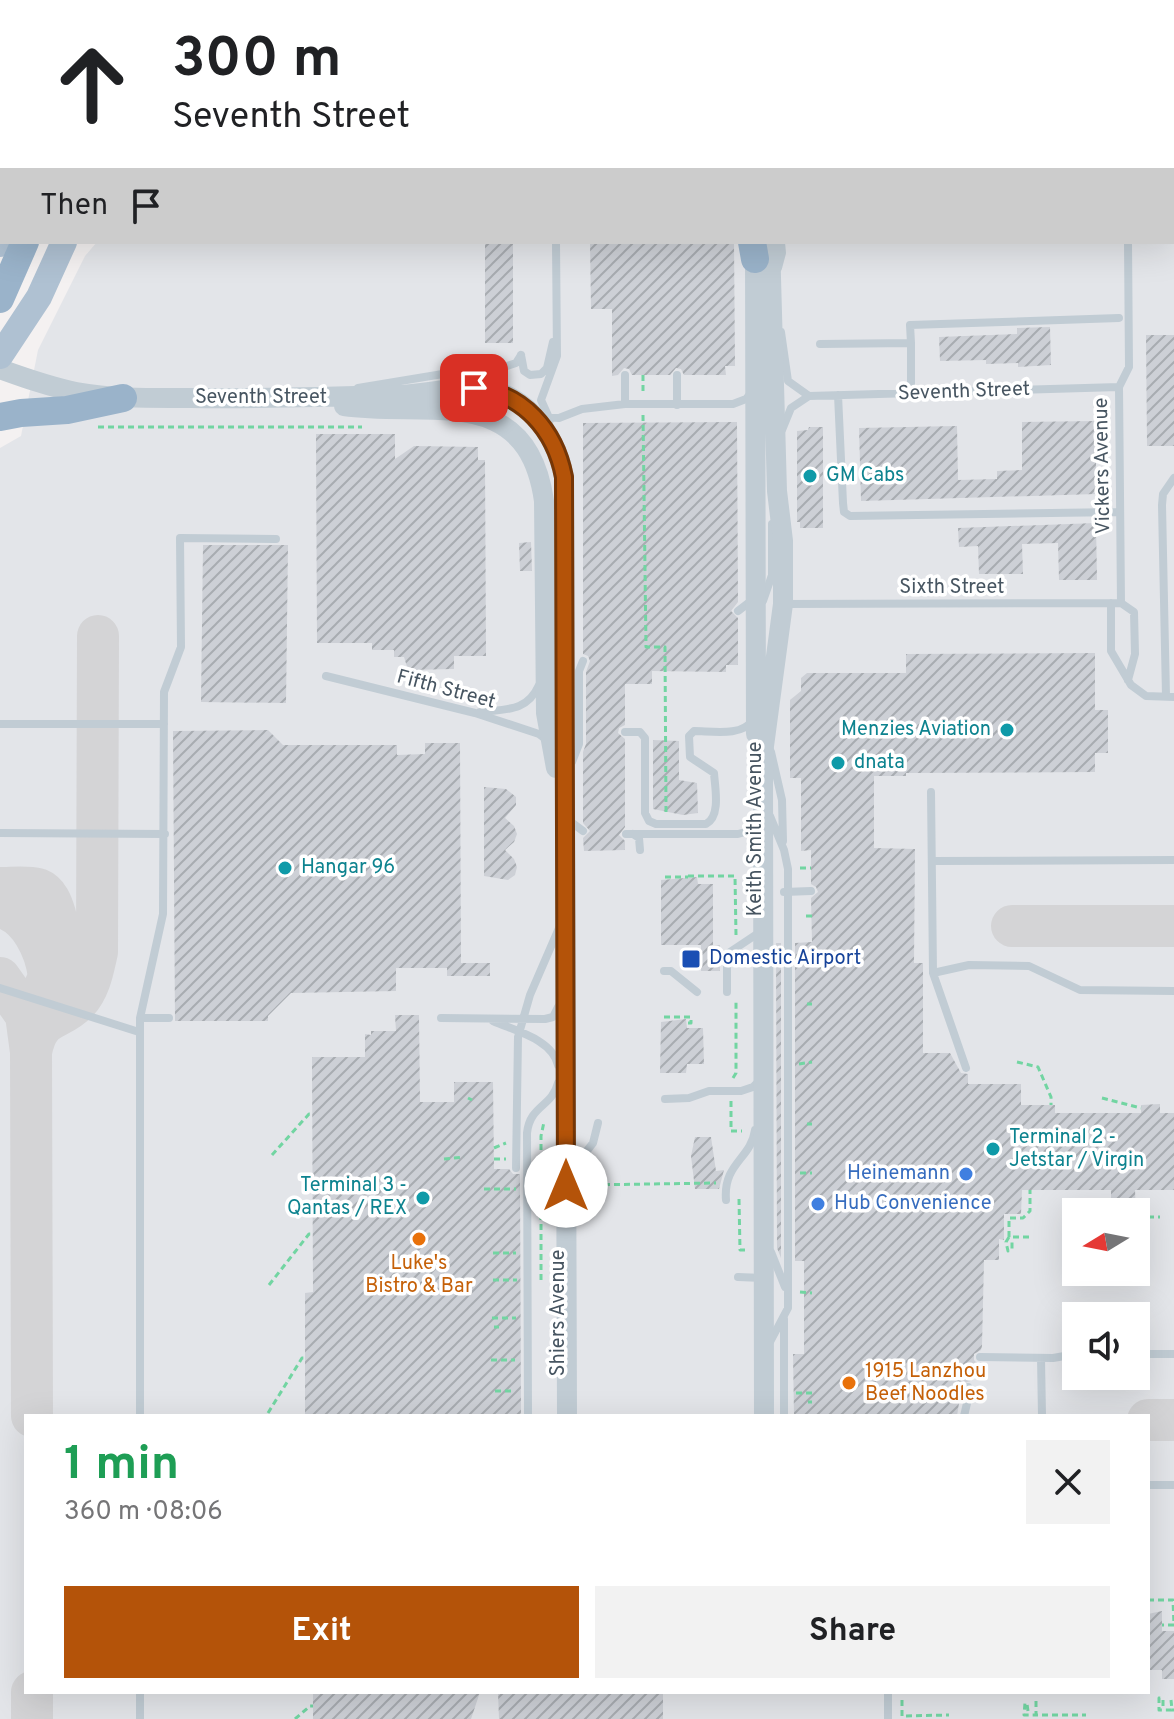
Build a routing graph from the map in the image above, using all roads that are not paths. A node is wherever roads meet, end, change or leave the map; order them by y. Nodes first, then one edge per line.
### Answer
1 (24, 244) edge
2 (50, 244) edge
3 (63, 244) edge
4 (556, 244) edge
5 (1128, 244) edge
6 (767, 256) edge
7 (0, 299) edge
8 (556, 318) junction
9 (1119, 318) dead end
10 (0, 327) edge
11 (911, 343) junction
12 (820, 344) dead end
13 (0, 356) edge
14 (0, 369) edge
15 (625, 375) dead end
16 (677, 375) dead end
17 (755, 385) junction
18 (1119, 387) junction
19 (911, 393) junction
20 (838, 395) junction
21 (809, 396) junction
22 (123, 398) junction
23 (298, 399) junction
24 (625, 404) junction
25 (522, 405) junction
26 (677, 405) junction
27 (0, 417) edge
28 (548, 418) junction
29 (776, 447) junction
30 (564, 477) junction
31 (1174, 478) edge
32 (777, 491) junction
33 (1120, 512) junction
34 (276, 539) dead end
35 (768, 588) junction
36 (1116, 603) junction
37 (783, 604) junction
38 (738, 611) dead end
39 (545, 659) junction
40 (583, 661) dead end
41 (326, 676) dead end
42 (1128, 680) junction
43 (756, 684) junction
44 (1170, 697) edge
45 (475, 713) junction
46 (546, 713) junction
47 (0, 724) edge
48 (164, 724) junction
49 (582, 732) dead end
50 (625, 732) dead end
51 (552, 747) junction
52 (565, 781) junction
53 (931, 792) dead end
54 (557, 803) junction
55 (763, 807) junction
56 (583, 831) dead end
57 (0, 833) edge
58 (165, 834) junction
59 (640, 850) dead end
60 (1174, 860) edge
61 (932, 861) junction
62 (811, 891) dead end
63 (783, 892) junction
64 (565, 900) junction
65 (764, 929) junction
66 (783, 942) dead end
67 (664, 971) dead end
68 (933, 973) junction
69 (0, 988) edge
70 (1174, 991) edge
71 (697, 992) dead end
72 (727, 992) dead end
73 (558, 1007) junction
74 (140, 1018) junction
75 (169, 1018) dead end
76 (441, 1018) dead end
77 (489, 1019) junction
78 (139, 1032) junction
79 (966, 1068) dead end
80 (764, 1070) junction
81 (558, 1078) junction
82 (584, 1098) dead end
83 (665, 1099) dead end
84 (598, 1123) dead end
85 (752, 1128) junction
86 (516, 1168) dead end
87 (573, 1185) junction
88 (726, 1200) dead end
89 (764, 1236) junction
90 (784, 1262) dead end
91 (738, 1277) dead end
92 (764, 1278) junction
93 (788, 1294) junction
94 (786, 1308) junction
95 (760, 1353) junction
96 (1150, 1354) edge
97 (1174, 1354) edge
98 (1062, 1356) edge
99 (980, 1357) dead end
100 (1041, 1358) junction
101 (968, 1387) dead end
102 (140, 1414) edge
103 (528, 1414) edge
104 (559, 1414) edge
105 (567, 1414) edge
106 (757, 1414) edge
107 (764, 1414) edge
108 (786, 1414) edge
109 (786, 1414) edge
110 (964, 1414) edge
111 (1042, 1414) edge
112 (1150, 1485) edge
113 (1174, 1485) edge
114 (140, 1694) edge
115 (888, 1694) edge
116 (140, 1719) edge
117 (888, 1719) edge

1 - 7 highway
2 - 10 main road
3 - 13 main road
4 - 8 lane
5 - 18 lane, Vickers Avenue
6 - 17 street, Keith Smith Avenue
6 - 21 lane
6 - 29 street, Keith Smith Avenue
8 - 23 lane
8 - 28 lane
9 - 11 lane
11 - 12 lane
11 - 19 lane
14 - 22 street, Seventh Street
15 - 24 lane
16 - 26 lane
17 - 26 lane
17 - 43 street, Keith Smith Avenue
18 - 19 lane, Seventh Street
18 - 33 lane, Vickers Avenue
19 - 20 lane, Seventh Street
20 - 21 lane, Seventh Street
20 - 33 lane
21 - 29 lane
22 - 23 street, Seventh Street
22 - 27 highway
23 - 25 street, Seventh Street
23 - 39 street, Shiers Avenue
24 - 26 lane
24 - 28 lane
25 - 28 lane, Seventh Street
25 - 30 street, Seventh Street
28 - 30 lane
29 - 32 street, Keith Smith Avenue
30 - 52 street, Shiers Avenue
31 - 44 lane
32 - 35 lane
32 - 37 street, Keith Smith Avenue
33 - 36 lane, Vickers Avenue
34 - 48 lane
35 - 38 lane
35 - 50 lane
36 - 37 lane, Sixth Street
36 - 42 lane
36 - 42 lane, Vickers Avenue
37 - 55 street, Keith Smith Avenue
39 - 45 lane
39 - 46 street, Shiers Avenue
40 - 52 lane
41 - 45 lane, Fifth Street
42 - 44 lane
43 - 63 lane
43 - 85 street, Keith Smith Avenue
45 - 51 lane, Fifth Street
46 - 49 lane
46 - 51 street, Shiers Avenue
47 - 48 lane
48 - 58 lane
51 - 54 street, Shiers Avenue
52 - 64 street, Shiers Avenue
53 - 61 lane
54 - 56 lane
54 - 73 street, Shiers Avenue
55 - 59 lane
55 - 65 street, Keith Smith Avenue
55 - 93 lane
57 - 58 lane
58 - 74 lane
60 - 61 lane
61 - 68 lane
62 - 63 lane
63 - 66 lane
64 - 86 lane
64 - 87 street, Shiers Avenue
65 - 72 lane
65 - 80 street, Keith Smith Avenue
67 - 71 lane
68 - 70 lane
68 - 79 lane
69 - 78 lane
73 - 77 lane
73 - 81 street, Shiers Avenue
74 - 75 lane
74 - 78 lane
76 - 77 lane
77 - 81 lane
78 - 102 lane
80 - 83 lane
80 - 89 street, Keith Smith Avenue
81 - 82 lane
81 - 103 lane
81 - 104 street, Shiers Avenue
84 - 87 lane
85 - 88 lane
85 - 95 street, Keith Smith Avenue
87 - 105 street, Shiers Avenue
89 - 92 street, Keith Smith Avenue
89 - 93 lane
90 - 94 lane
91 - 92 lane
92 - 95 street, Keith Smith Avenue
93 - 94 lane
94 - 95 lane
94 - 108 lane
94 - 109 lane
95 - 106 street, Keith Smith Avenue
95 - 107 street, Keith Smith Avenue
96 - 97 lane
98 - 100 lane
99 - 100 lane
100 - 111 lane
101 - 110 lane
112 - 113 lane
114 - 116 lane
115 - 117 lane

